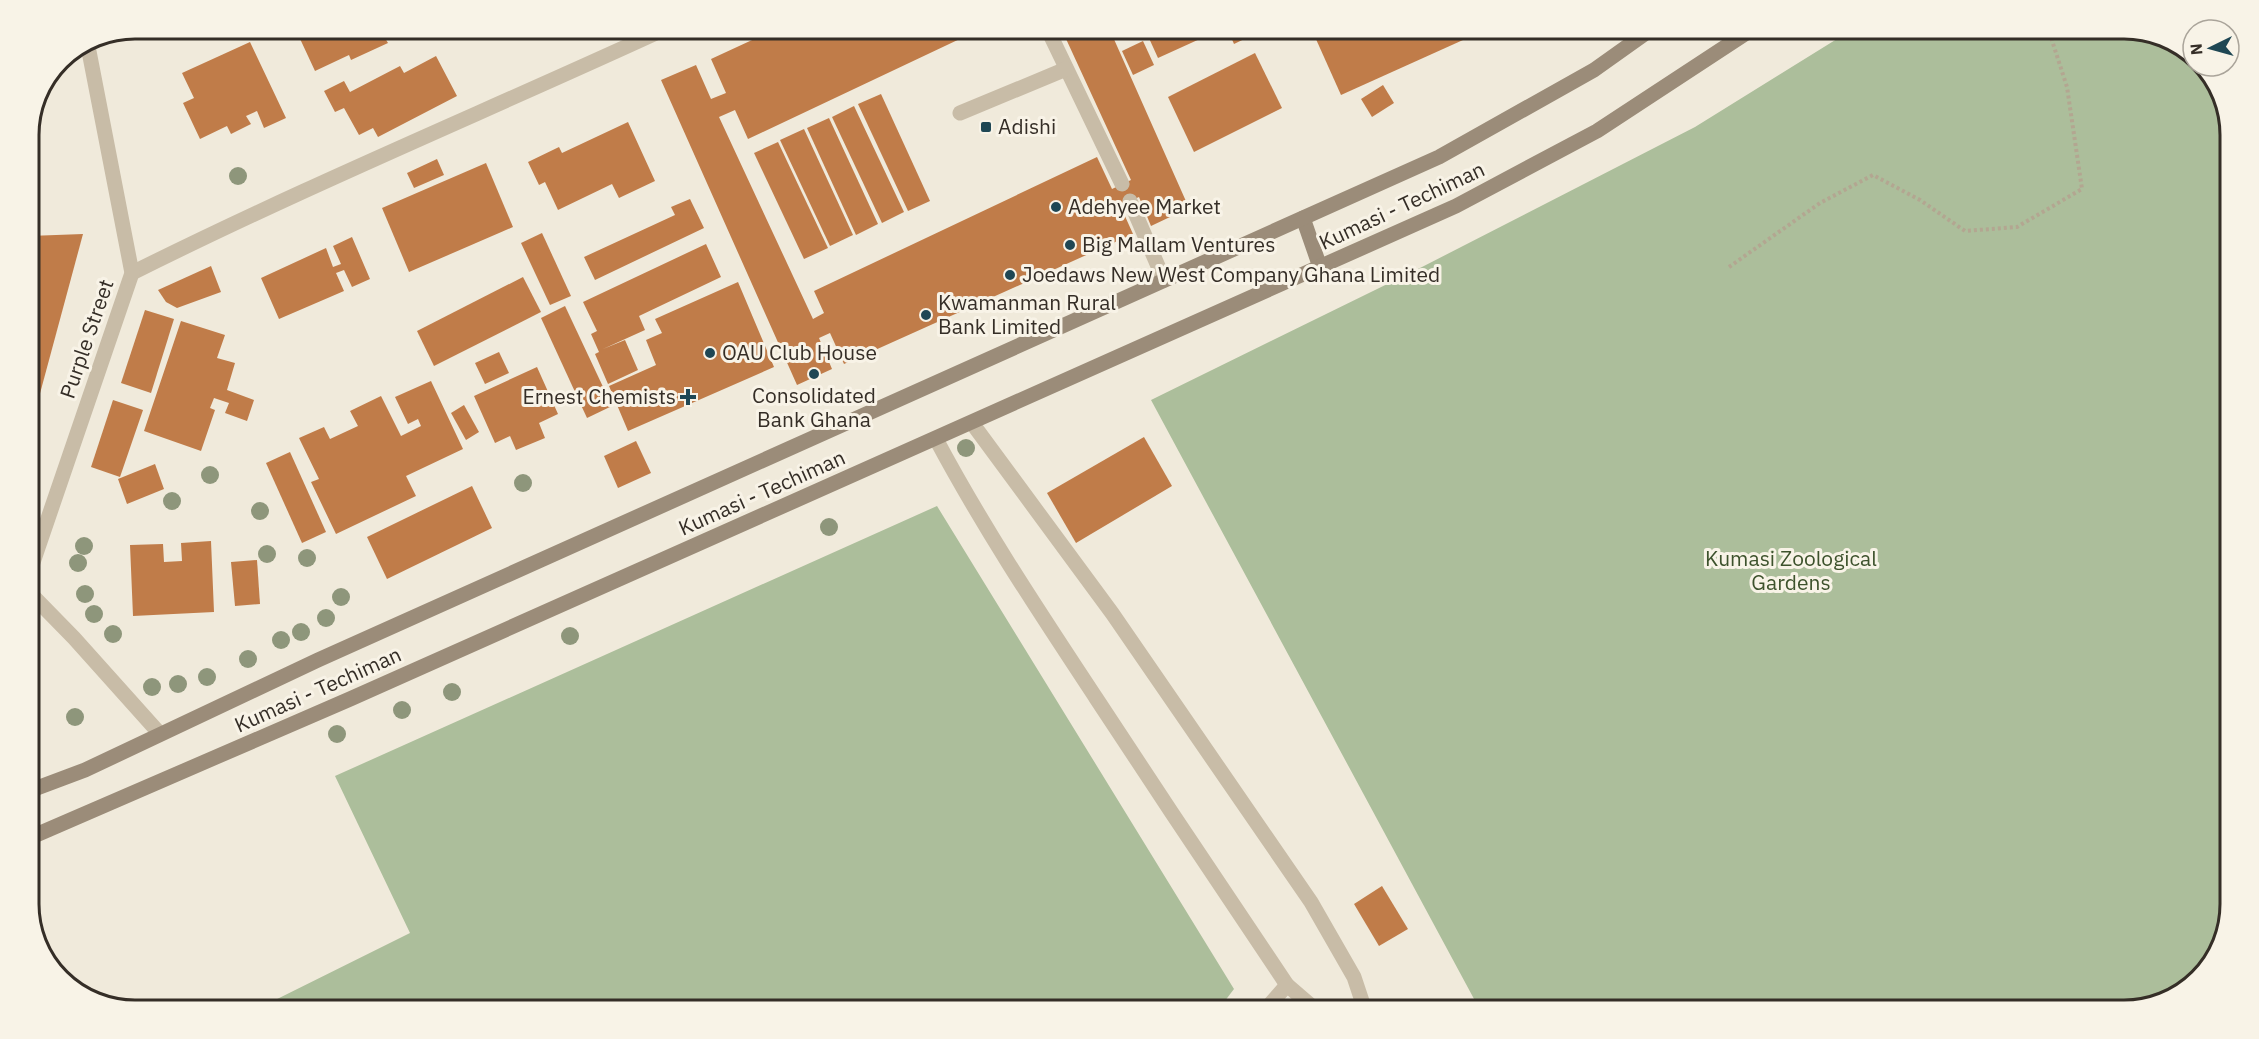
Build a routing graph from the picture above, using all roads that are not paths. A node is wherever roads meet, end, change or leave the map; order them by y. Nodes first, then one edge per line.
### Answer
1 (642, 39) edge
2 (1052, 39) edge
3 (1638, 39) edge
4 (1737, 39) edge
5 (89, 51) edge
6 (1066, 69) junction
7 (960, 113) dead end
8 (1122, 184) dead end
9 (1130, 201) dead end
10 (1303, 218) junction
11 (1320, 267) junction
12 (132, 273) junction
13 (1164, 280) junction
14 (972, 423) junction
15 (936, 439) junction
16 (39, 545) edge
17 (39, 602) edge
18 (160, 734) junction
19 (39, 787) edge
20 (39, 834) edge
21 (1287, 985) junction
22 (1274, 1000) edge
23 (1304, 1000) edge
24 (1361, 1000) edge

1 - 12 street
2 - 6 street
3 - 10 main road, Kumasi - Techiman
4 - 11 main road, Kumasi - Techiman
5 - 12 street, Purple Street
6 - 7 street
6 - 8 street
9 - 13 street
10 - 11 main road
10 - 13 main road, Kumasi - Techiman
11 - 14 main road, Kumasi - Techiman
12 - 16 street, Purple Street
13 - 18 main road, Kumasi - Techiman
14 - 15 main road, Kumasi - Techiman
14 - 24 street
15 - 20 main road, Kumasi - Techiman
15 - 21 street
17 - 18 street
18 - 19 main road, Kumasi - Techiman
21 - 22 street
21 - 23 street

